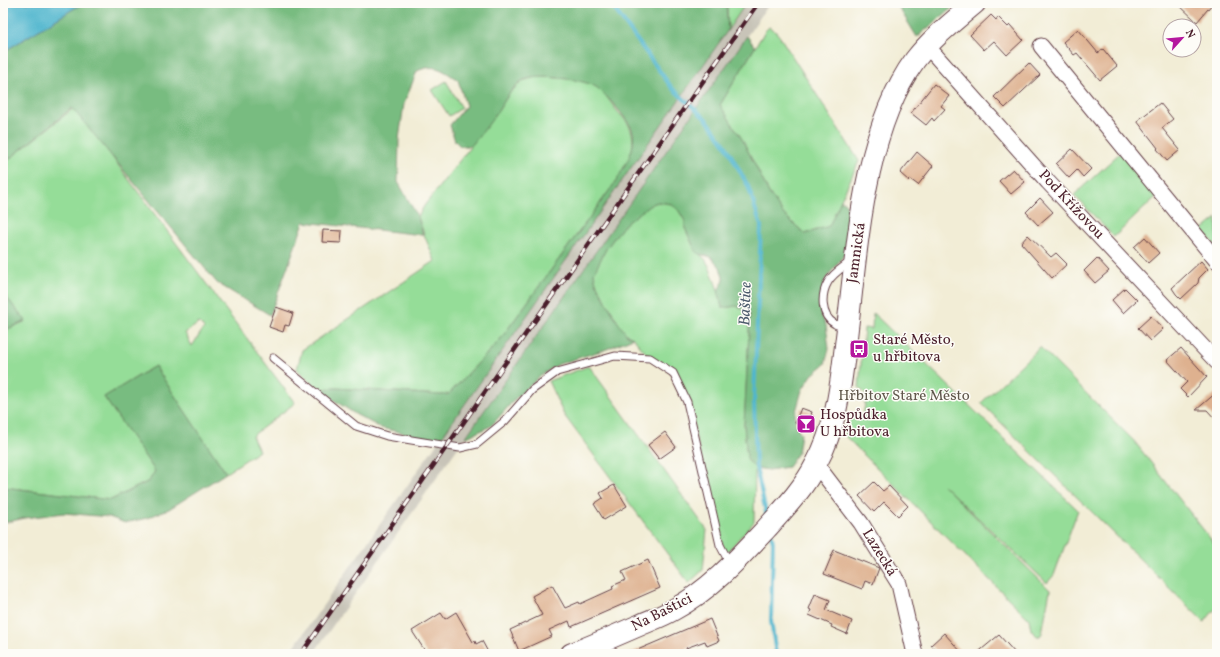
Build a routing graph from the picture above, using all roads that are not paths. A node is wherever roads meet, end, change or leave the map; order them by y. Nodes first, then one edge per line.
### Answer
1 (975, 3) edge
2 (927, 46) junction
3 (1041, 46) dead end
4 (856, 257) junction
5 (1217, 261) edge
6 (848, 326) junction
7 (273, 358) dead end
8 (1217, 362) edge
9 (816, 464) junction
10 (774, 520) joint
11 (731, 566) junction
12 (571, 654) edge
13 (915, 654) edge

1 - 2 main road, Jamnická
2 - 4 main road, Jamnická
2 - 8 street, Pod Křížovou
3 - 5 street
4 - 6 main road, Jamnická
4 - 6 lane
6 - 9 main road, Jamnická
7 - 11 lane
9 - 10 main road, Jamnická
9 - 13 street, Lazecká
10 - 11 main road, Na Baštici
11 - 12 main road, Na Baštici

